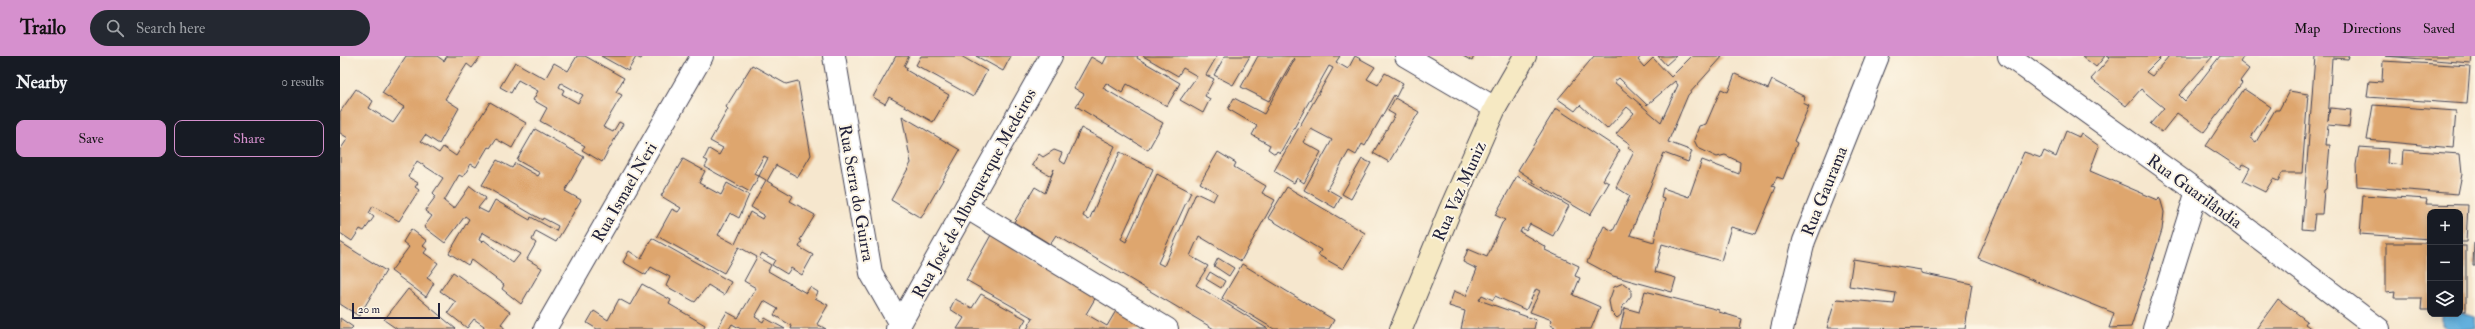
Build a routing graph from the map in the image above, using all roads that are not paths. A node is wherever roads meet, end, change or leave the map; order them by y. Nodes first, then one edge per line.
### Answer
1 (702, 56) edge
2 (834, 56) edge
3 (1051, 56) edge
4 (1406, 56) edge
5 (1525, 56) edge
6 (1878, 56) edge
7 (2009, 56) edge
8 (1495, 108) junction
9 (2197, 191) junction
10 (966, 207) junction
11 (898, 326) edge
12 (545, 329) edge
13 (1167, 329) edge
14 (1401, 329) edge
15 (1782, 329) edge
16 (2154, 329) edge
17 (2379, 329) edge

1 - 12 street, Rua Ismael Neri
2 - 11 street, Rua Serra do Guirra
3 - 10 street, Rua José de Albuquerque Medeiros
4 - 8 street
5 - 8 street, Rua Vaz Muniz
6 - 15 street, Rua Gaurama
7 - 9 street, Rua Guarilândia
8 - 14 street, Rua Vaz Muniz
9 - 16 street
9 - 17 street, Rua Guarilândia
10 - 11 street, Rua José de Albuquerque Medeiros
10 - 13 street

